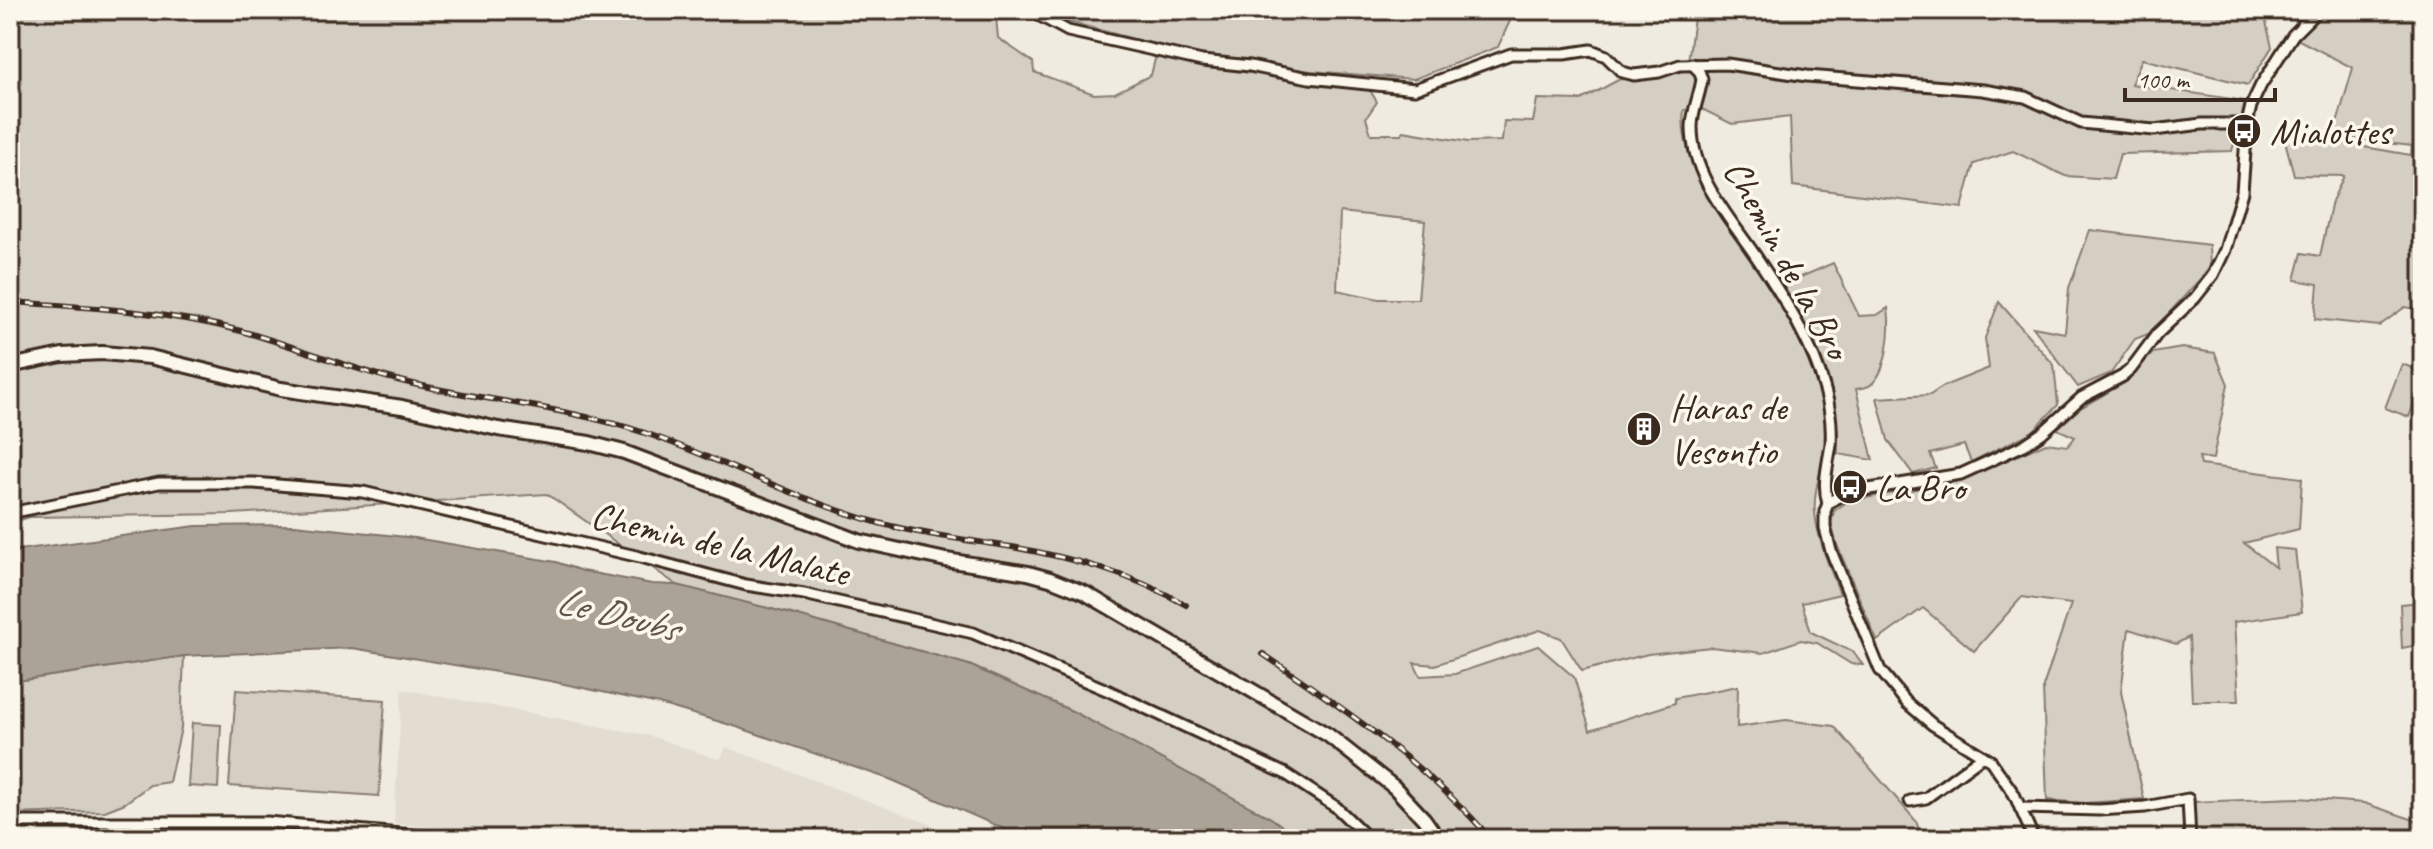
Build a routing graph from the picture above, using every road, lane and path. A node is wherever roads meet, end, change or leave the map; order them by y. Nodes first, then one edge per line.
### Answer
1 (1029, 10) edge
2 (2318, 10) edge
3 (1692, 64) junction
4 (2247, 124) junction
5 (10, 366) edge
6 (1828, 504) junction
7 (10, 513) edge
8 (1983, 756) junction
9 (1910, 801) dead end
10 (2020, 808) junction
11 (10, 825) edge
12 (456, 839) edge
13 (1369, 839) edge
14 (1438, 839) edge
15 (2034, 839) edge
16 (2190, 839) edge

1 - 3 street
2 - 4 street
3 - 4 street
3 - 6 street, Chemin de la Bro
4 - 6 street
5 - 14 main road
6 - 8 street, Chemin de la Bro
7 - 13 street, Chemin de la Malate
8 - 9 street
8 - 10 street, Chemin de la Bro
10 - 15 street, Chemin de la Bro
10 - 16 street
11 - 12 street

